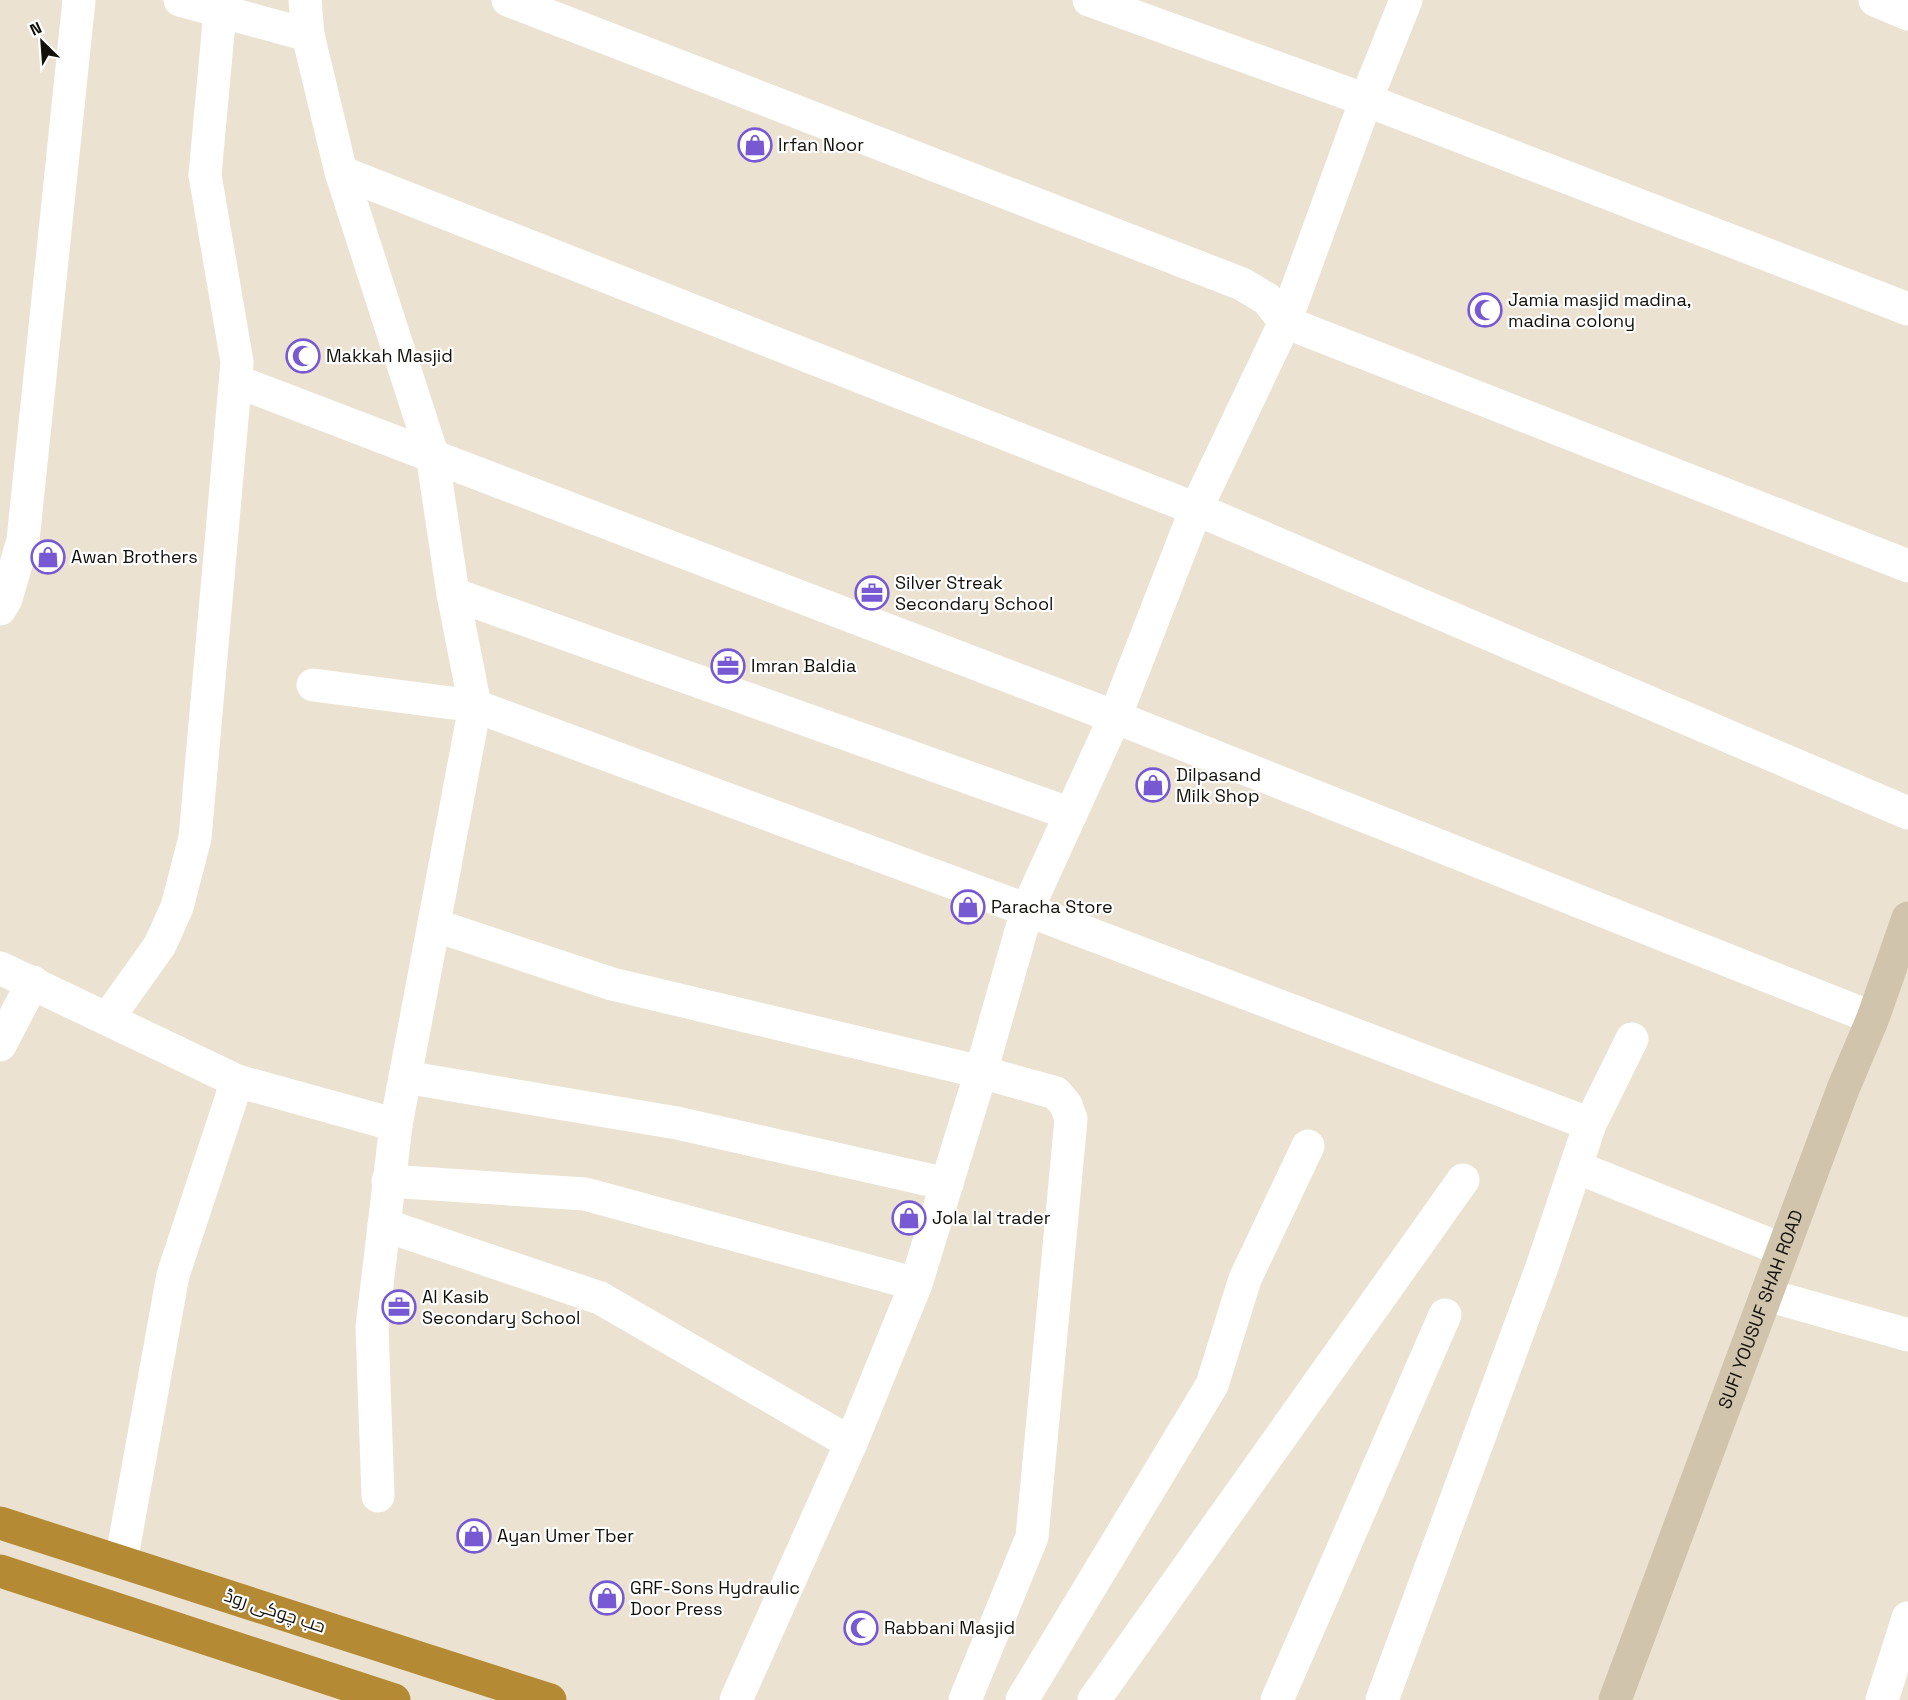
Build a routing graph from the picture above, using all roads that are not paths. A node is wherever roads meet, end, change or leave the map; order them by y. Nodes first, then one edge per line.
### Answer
1 (79, 0) edge
2 (180, 0) edge
3 (305, 0) edge
4 (508, 0) edge
5 (1089, 0) edge
6 (1406, 0) edge
7 (1875, 0) edge
8 (220, 5) edge
9 (1908, 14) edge
10 (308, 35) junction
11 (1366, 100) junction
12 (341, 172) junction
13 (1908, 309) edge
14 (1285, 322) junction
15 (236, 381) junction
16 (432, 454) junction
17 (1197, 509) junction
18 (1908, 566) edge
19 (453, 594) junction
20 (0, 609) edge
21 (313, 685) dead end
22 (475, 706) junction
23 (1115, 717) junction
24 (1908, 813) edge
25 (1071, 814) junction
26 (1027, 910) junction
27 (1908, 918) edge
28 (434, 926) junction
29 (0, 968) edge
30 (33, 982) junction
31 (108, 1018) junction
32 (1873, 1018) junction
33 (1632, 1039) dead end
34 (0, 1045) edge
35 (981, 1072) junction
36 (405, 1077) junction
37 (237, 1081) junction
38 (1590, 1124) junction
39 (396, 1125) junction
40 (1308, 1146) dead end
41 (1576, 1167) junction
42 (388, 1180) junction
43 (1463, 1180) dead end
44 (947, 1184) junction
45 (384, 1225) junction
46 (1783, 1250) junction
47 (916, 1284) junction
48 (1767, 1295) junction
49 (1445, 1315) dead end
50 (1908, 1335) edge
51 (851, 1443) junction
52 (378, 1496) dead end
53 (0, 1523) edge
54 (121, 1562) junction
55 (0, 1571) edge
56 (1908, 1618) edge
57 (394, 1700) edge
58 (550, 1700) edge
59 (736, 1700) edge
60 (966, 1700) edge
61 (1022, 1700) edge
62 (1094, 1700) edge
63 (1277, 1700) edge
64 (1382, 1700) edge
65 (1615, 1700) edge
66 (1882, 1700) edge

1 - 20 street
2 - 8 street
3 - 10 street
4 - 14 street
5 - 11 street
6 - 11 street
7 - 9 street
8 - 10 street
8 - 15 street
10 - 12 street
11 - 13 street
11 - 14 street
12 - 16 street
12 - 17 street
14 - 17 street
14 - 18 street
15 - 16 street
15 - 31 street
16 - 19 street
16 - 23 street
17 - 23 street
17 - 24 street
19 - 22 street
19 - 25 street
21 - 22 street
22 - 26 street
22 - 28 street
23 - 25 street
23 - 32 street
25 - 26 street
26 - 35 street
26 - 38 street
27 - 32 main road, SUFI YOUSUF SHAH ROAD
28 - 35 street
28 - 36 street
29 - 30 street
30 - 31 street
30 - 34 street
31 - 37 street
32 - 46 main road, SUFI YOUSUF SHAH ROAD
33 - 38 street
35 - 44 street
35 - 60 street
36 - 39 street
36 - 44 street
37 - 39 street
37 - 54 street
38 - 41 street
39 - 42 street
40 - 61 street
41 - 46 street
41 - 64 street
42 - 45 street
42 - 47 street
43 - 62 street
44 - 47 street
45 - 51 street
45 - 52 street
46 - 48 main road, SUFI YOUSUF SHAH ROAD
47 - 51 street
48 - 50 street
48 - 65 main road, SUFI YOUSUF SHAH ROAD
49 - 63 street
51 - 59 street
53 - 54 highway, حب چوکی روڈ
54 - 58 highway, حب چوکی روڈ
55 - 57 highway
56 - 66 street

